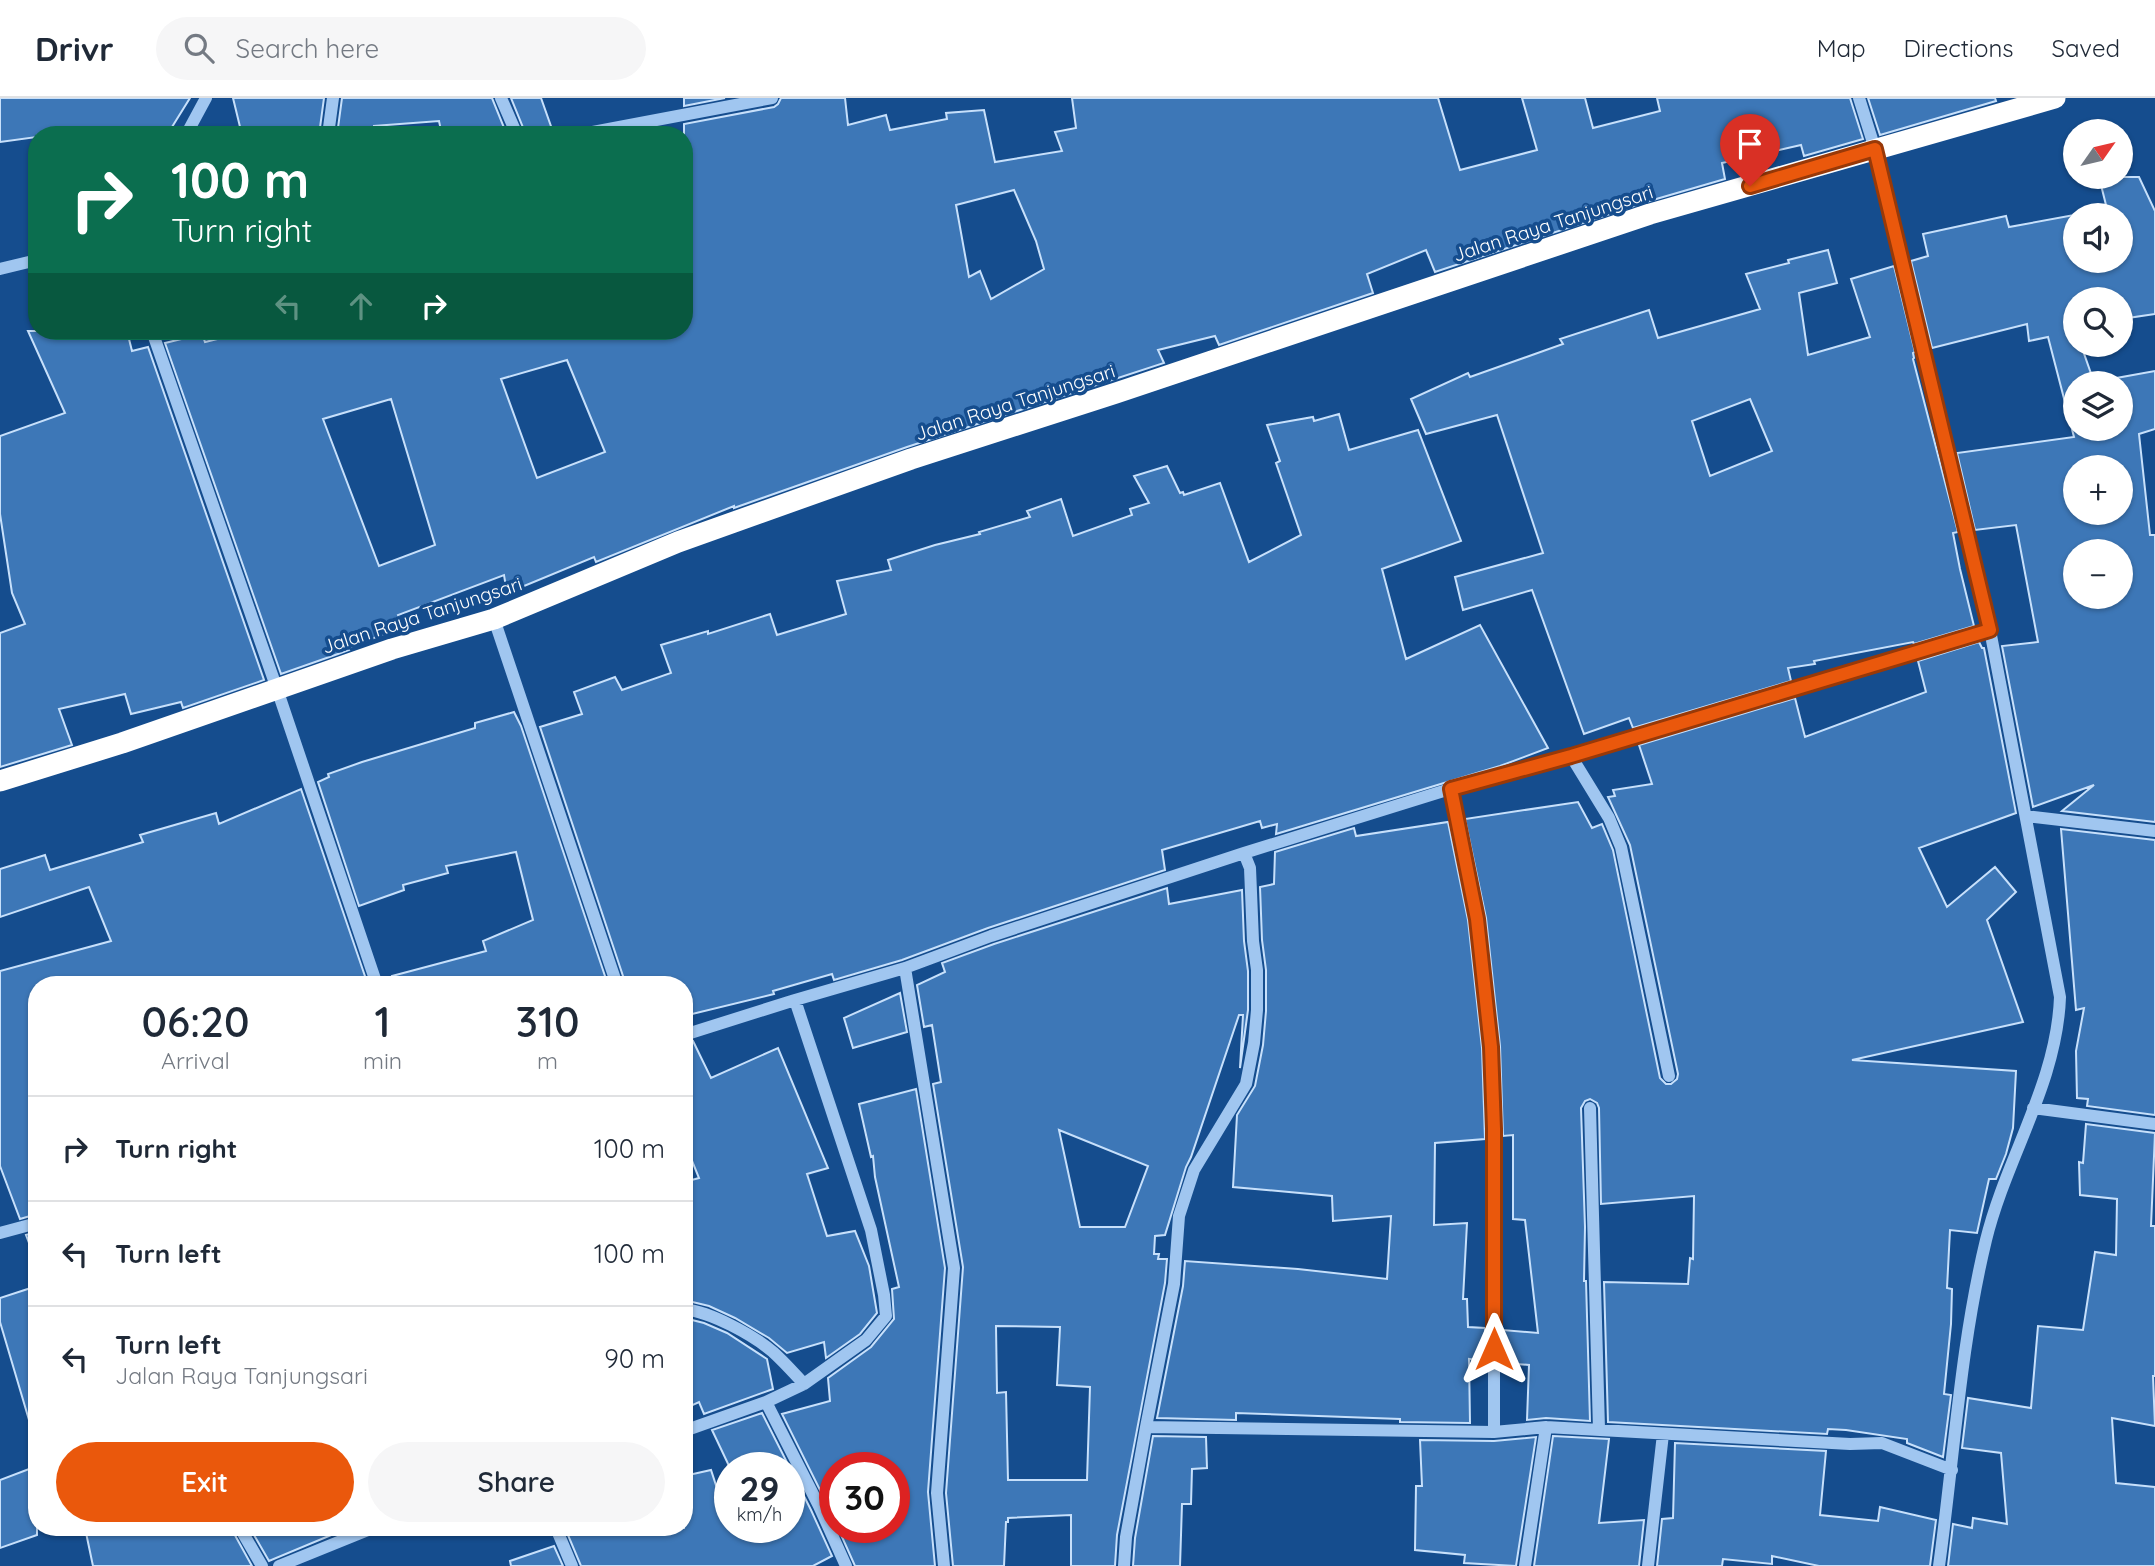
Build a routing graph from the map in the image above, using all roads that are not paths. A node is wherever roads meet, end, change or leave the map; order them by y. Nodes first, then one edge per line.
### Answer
1 (206, 98) edge
2 (333, 98) edge
3 (501, 98) edge
4 (772, 98) edge
5 (1859, 98) edge
6 (2054, 98) edge
7 (191, 126) edge
8 (329, 126) edge
9 (513, 126) edge
10 (624, 126) edge
11 (1875, 149) junction
12 (28, 262) edge
13 (0, 269) edge
14 (155, 340) edge
15 (494, 619) junction
16 (1990, 630) junction
17 (277, 689) junction
18 (1571, 756) junction
19 (0, 782) edge
20 (1451, 789) junction
21 (2026, 816) junction
22 (2155, 831) edge
23 (1244, 853) junction
24 (905, 968) junction
25 (374, 976) edge
26 (614, 976) edge
27 (795, 1000) junction
28 (693, 1032) edge
29 (1669, 1076) dead end
30 (1590, 1108) dead end
31 (2033, 1108) junction
32 (2155, 1124) edge
33 (28, 1225) edge
34 (0, 1233) edge
35 (693, 1311) edge
36 (804, 1384) junction
37 (766, 1402) junction
38 (1146, 1427) junction
39 (1546, 1427) junction
40 (693, 1428) edge
41 (1599, 1429) junction
42 (1494, 1432) junction
43 (1663, 1434) junction
44 (1952, 1470) junction
45 (245, 1536) edge
46 (353, 1536) edge
47 (559, 1536) edge
48 (262, 1566) edge
49 (279, 1566) edge
50 (572, 1566) edge
51 (846, 1566) edge
52 (944, 1566) edge
53 (1124, 1566) edge
54 (1525, 1566) edge
55 (1648, 1566) edge
56 (1939, 1566) edge

1 - 7 street
2 - 8 street
3 - 9 street
4 - 10 street
5 - 11 street
6 - 11 highway, Jalan Raya Tanjungsari
11 - 15 highway, Jalan Raya Tanjungsari
11 - 16 street
12 - 13 street
14 - 17 street
15 - 17 highway, Jalan Raya Tanjungsari
15 - 26 street
16 - 18 street
16 - 21 street
17 - 19 highway, Jalan Raya Tanjungsari
17 - 25 street
18 - 20 street
18 - 29 street
20 - 23 street
20 - 42 street
21 - 22 street
21 - 31 street
23 - 24 street
23 - 38 street
24 - 27 street
24 - 52 street
27 - 28 street
27 - 36 street
30 - 41 street
31 - 32 street
31 - 44 street
33 - 34 street
35 - 36 street
36 - 37 street
37 - 40 street
37 - 51 street
38 - 42 street
38 - 53 street
39 - 41 street
39 - 42 street
39 - 54 street
41 - 43 street
43 - 44 street
43 - 55 street
44 - 56 street
45 - 48 street
46 - 49 street
47 - 50 street

